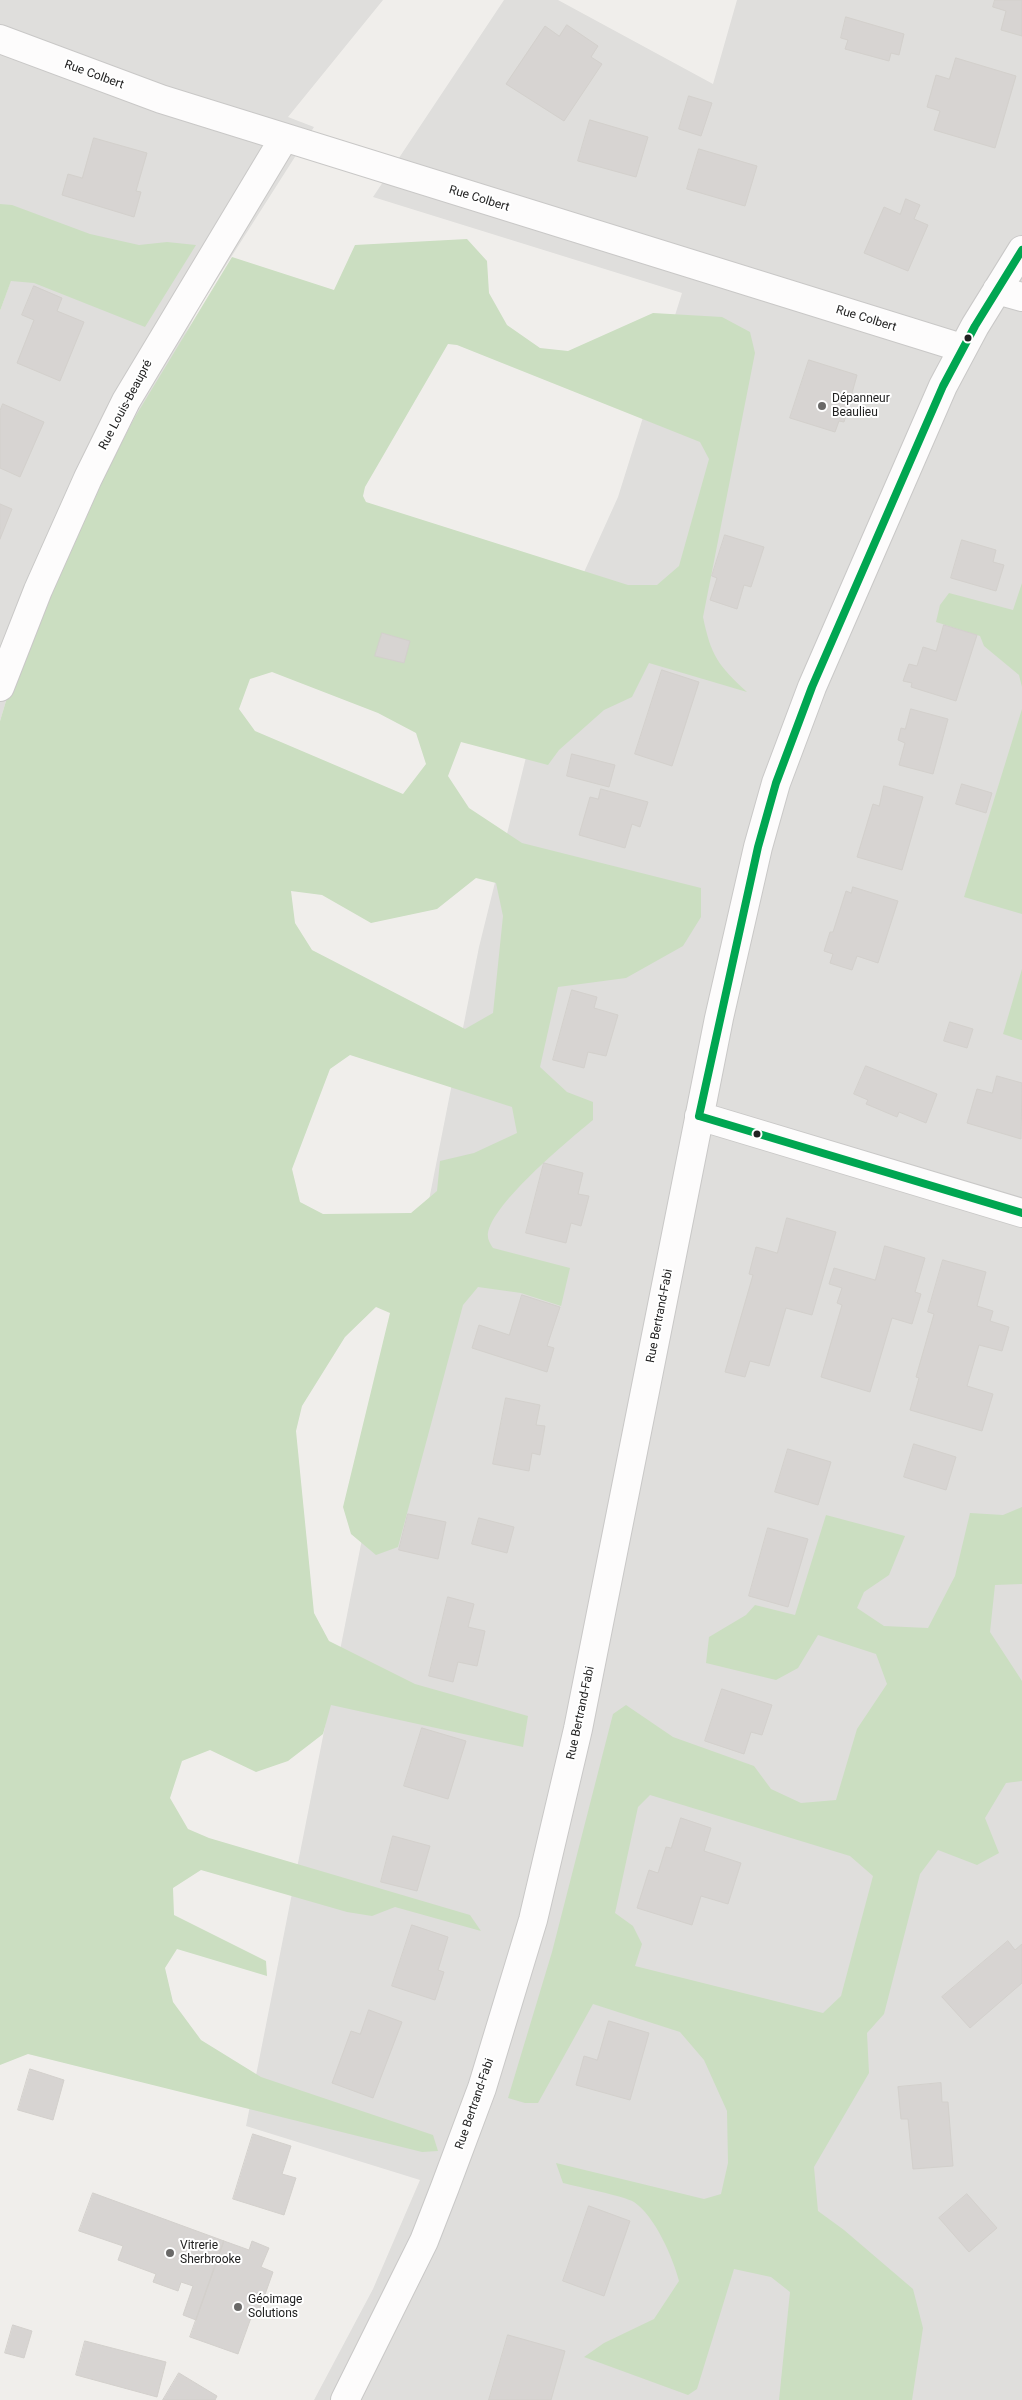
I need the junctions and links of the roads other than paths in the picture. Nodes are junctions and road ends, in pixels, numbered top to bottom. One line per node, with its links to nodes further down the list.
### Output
1 (0, 39): 2 (street, Rue Colbert)
2 (284, 138): 5 (street, Rue Colbert); 6 (street, Rue Louis-Beaupré)
3 (1022, 250): 4 (street, Rue Bertrand-Fabi)
4 (1010, 294): 5 (street, Rue Bertrand-Fabi)
5 (962, 348): 7 (street, Rue Bertrand-Fabi)
6 (0, 687)
7 (699, 1116): 8 (street); 9 (street, Rue Bertrand-Fabi)
8 (1022, 1213)
9 (345, 2400)

